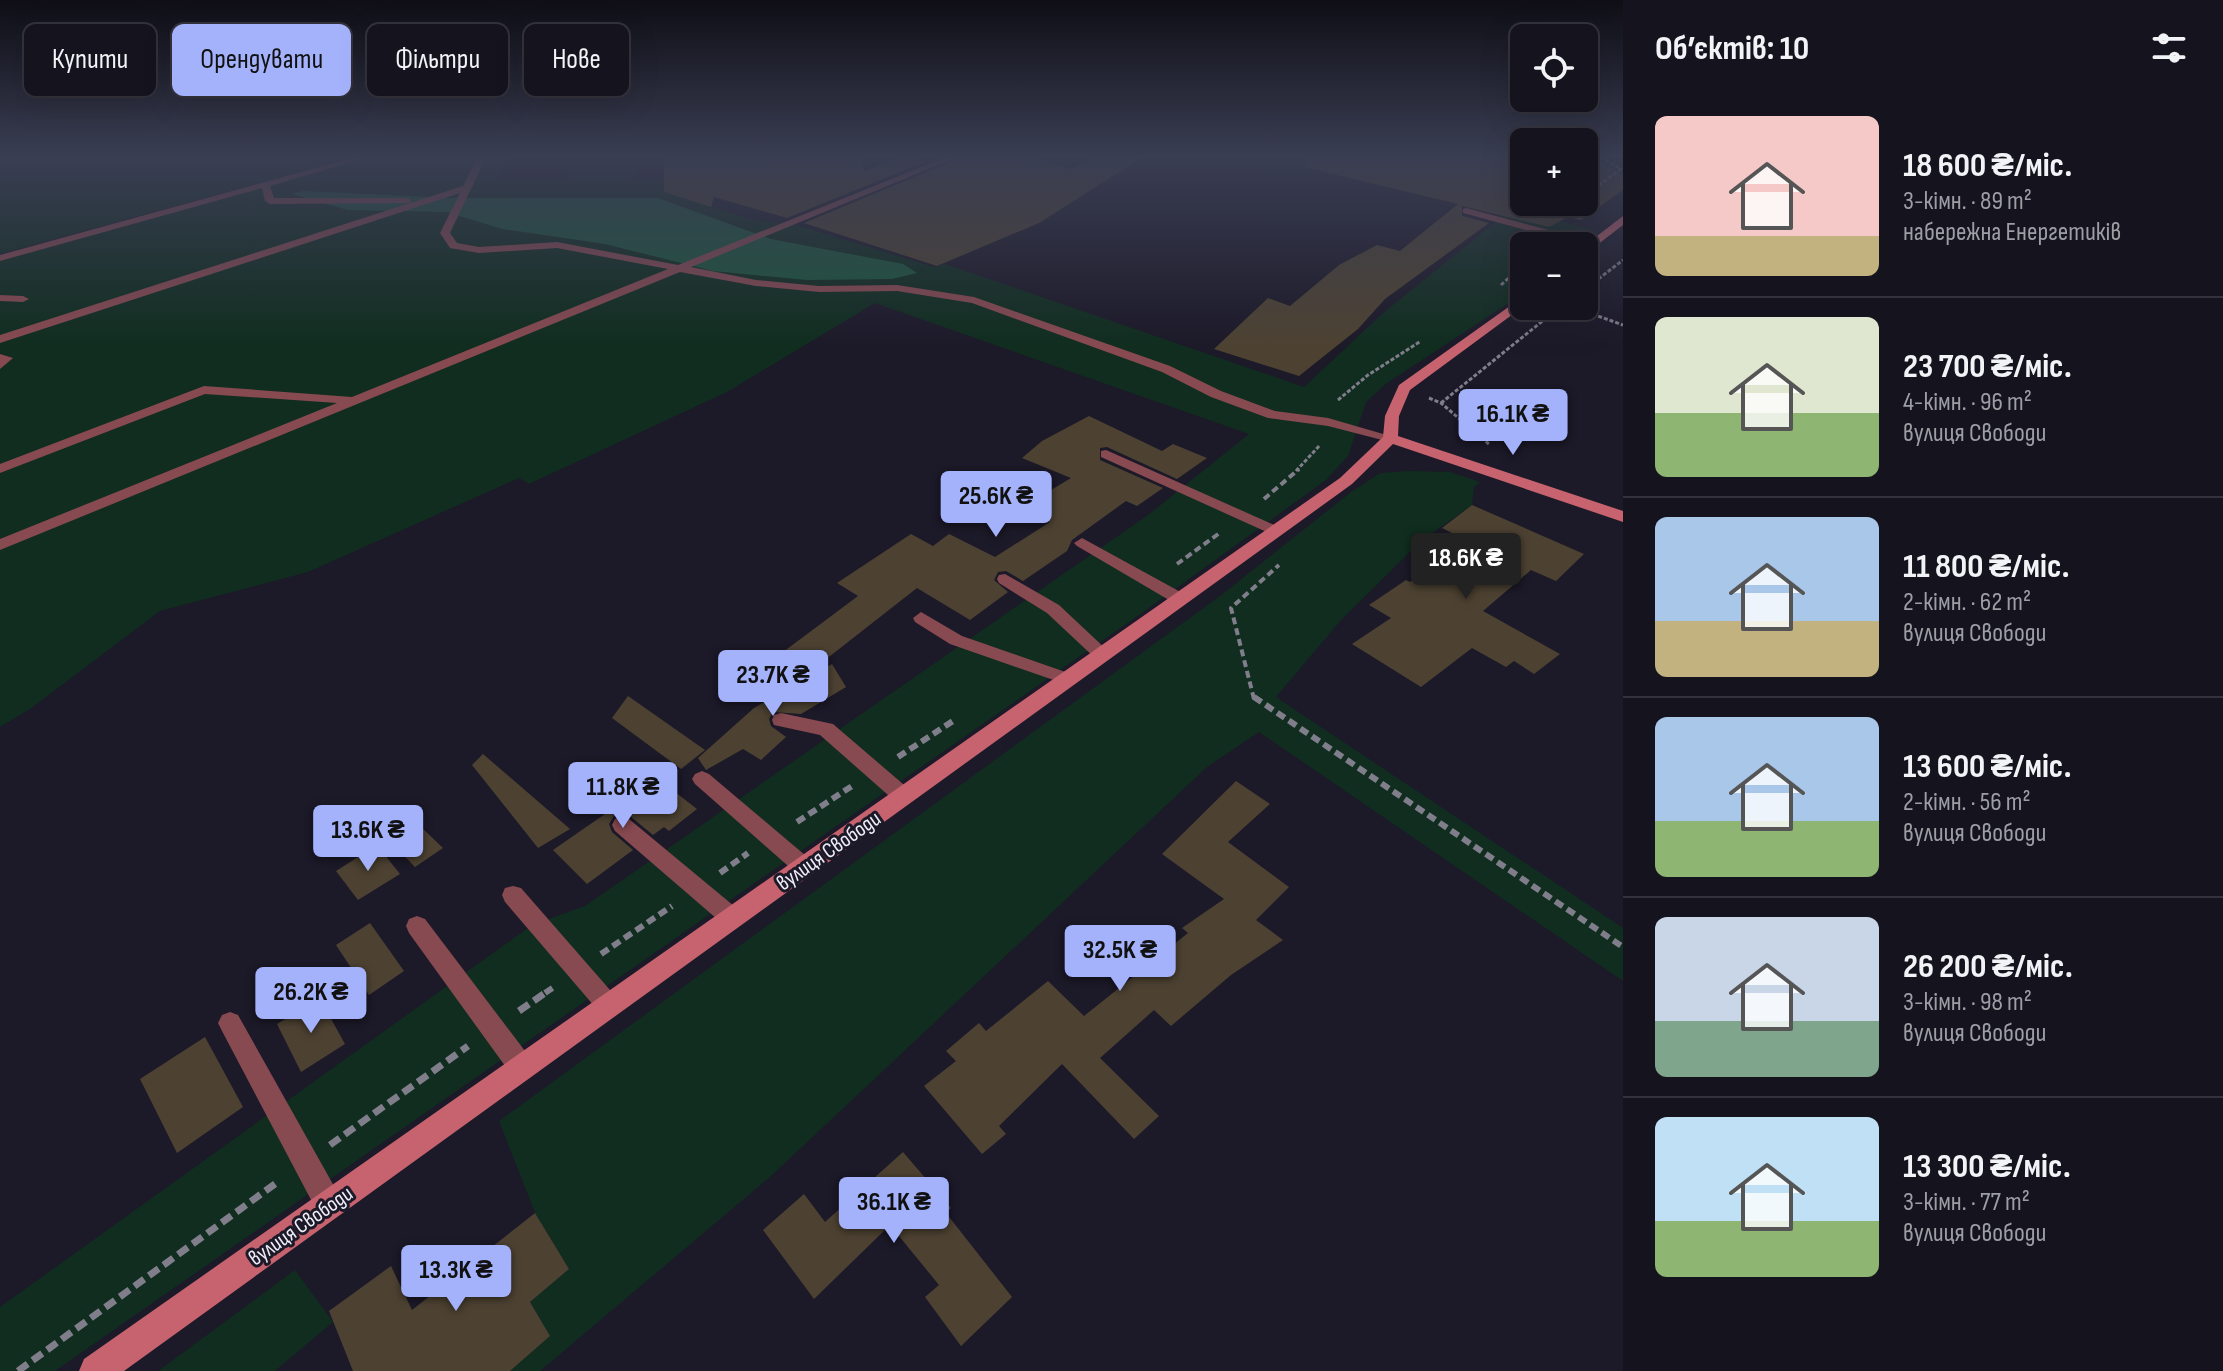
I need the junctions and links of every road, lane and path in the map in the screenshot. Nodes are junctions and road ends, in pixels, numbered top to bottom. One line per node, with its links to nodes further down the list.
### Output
1 (140, 219): 9 (lane)
2 (370, 219): 19 (lane)
3 (452, 219): 11 (lane)
4 (798, 219): 11 (lane)
5 (1492, 219): 7 (lane)
6 (1623, 219): 8 (street)
7 (1533, 232)
8 (1598, 240)
9 (0, 258)
10 (1623, 260): 12 (path)
11 (673, 269): 24 (lane); 26 (lane)
12 (1598, 279)
13 (0, 298): 14 (lane)
14 (23, 299)
15 (1510, 310): 23 (street)
16 (1598, 316): 18 (path)
17 (1544, 320): 25 (path)
18 (1623, 325)
19 (0, 339)
20 (0, 358): 21 (lane)
21 (0, 365)
22 (1368, 375): 23 (path)
23 (1404, 388): 25 (path); 26 (street)
24 (355, 400): 29 (lane); 33 (lane)
25 (1441, 403): 27 (path)
26 (1390, 438): 30 (street); 31 (street, вулиця Свободи)
27 (1492, 447)
28 (1106, 454): 31 (lane)
29 (0, 469)
30 (1623, 517)
31 (1276, 531): 35 (street, вулиця Свободи); 47 (path)
32 (1082, 543): 35 (lane)
33 (0, 545)
34 (1005, 579): 37 (lane)
35 (1180, 599): 37 (street, вулиця Свободи)
36 (921, 618): 38 (lane)
37 (1102, 655): 38 (street, вулиця Свободи)
38 (1068, 679): 41 (street, вулиця Свободи)
39 (781, 720): 41 (lane)
40 (702, 779): 43 (lane)
41 (903, 796): 43 (street, вулиця Свободи)
42 (622, 825): 45 (lane)
43 (804, 867): 45 (street, вулиця Свободи)
44 (513, 895): 48 (lane)
45 (732, 918): 48 (street, вулиця Свободи)
46 (417, 926): 50 (lane)
47 (1623, 947)
48 (609, 1006): 50 (street, вулиця Свободи)
49 (230, 1023): 51 (lane)
50 (522, 1068): 51 (street, вулиця Свободи)
51 (329, 1205): 52 (street, вулиця Свободи)
52 (96, 1371)

